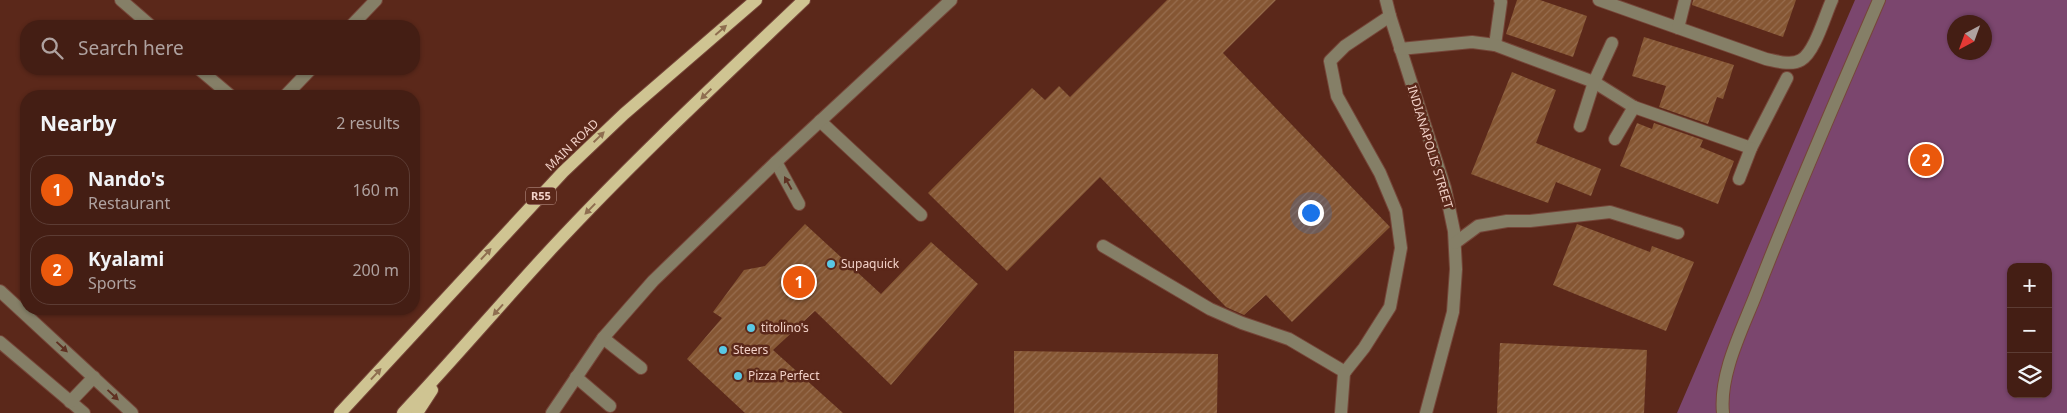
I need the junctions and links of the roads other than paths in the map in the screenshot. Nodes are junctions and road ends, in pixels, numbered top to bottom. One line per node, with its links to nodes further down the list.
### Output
1 (121, 0): 13 (street)
2 (376, 0): 14 (street)
3 (756, 0): 49 (main road, MAIN ROAD / R55, one-way to 3)
4 (804, 0): 42 (main road, one-way to 42)
5 (950, 0): 26 (street)
6 (1386, 0): 12 (street, INDIANAPOLIS STREET)
7 (1500, 0): 17 (street)
8 (1599, 0): 15 (street)
9 (1685, 0): 15 (street)
10 (1832, 0): 15 (street)
11 (1879, 0): 57 (street)
12 (1390, 16): 18 (street, INDIANAPOLIS STREET); 44 (street)
13 (144, 20)
14 (357, 20)
15 (1678, 28)
16 (1612, 42): 22 (street)
17 (1495, 45): 18 (street); 22 (street)
18 (1400, 48): 35 (street, INDIANAPOLIS STREET)
19 (206, 75): 23 (street)
20 (305, 75): 24 (street)
21 (1787, 78): 29 (street)
22 (1594, 82): 25 (street); 27 (street)
23 (224, 90)
24 (291, 90)
25 (1634, 107): 28 (street); 29 (street)
26 (820, 121): 30 (street); 33 (street)
27 (1580, 126)
28 (1615, 140)
29 (1751, 148): 31 (street)
30 (776, 162): 32 (street, one-way to 30); 40 (street)
31 (1739, 179)
32 (799, 204)
33 (921, 215)
34 (1678, 233): 35 (street)
35 (1455, 243): 56 (street, INDIANAPOLIS STREET)
36 (1103, 246): 44 (street)
37 (0, 291): 38 (street, one-way to 38)
38 (20, 309)
39 (26, 315): 45 (street, one-way to 45)
40 (602, 338): 43 (street); 46 (street)
41 (0, 342): 47 (street)
42 (447, 367): 52 (main road); 53 (main road)
43 (640, 368)
44 (1345, 372): 55 (street)
45 (94, 377): 47 (street); 51 (street, one-way to 51)
46 (576, 377): 48 (street); 54 (street)
47 (70, 402): 50 (street)
48 (610, 406)
49 (340, 412)
50 (84, 413)
51 (132, 413)
52 (403, 413)
53 (418, 413)
54 (552, 413)
55 (1341, 413)
56 (1426, 413)
57 (1723, 413)

